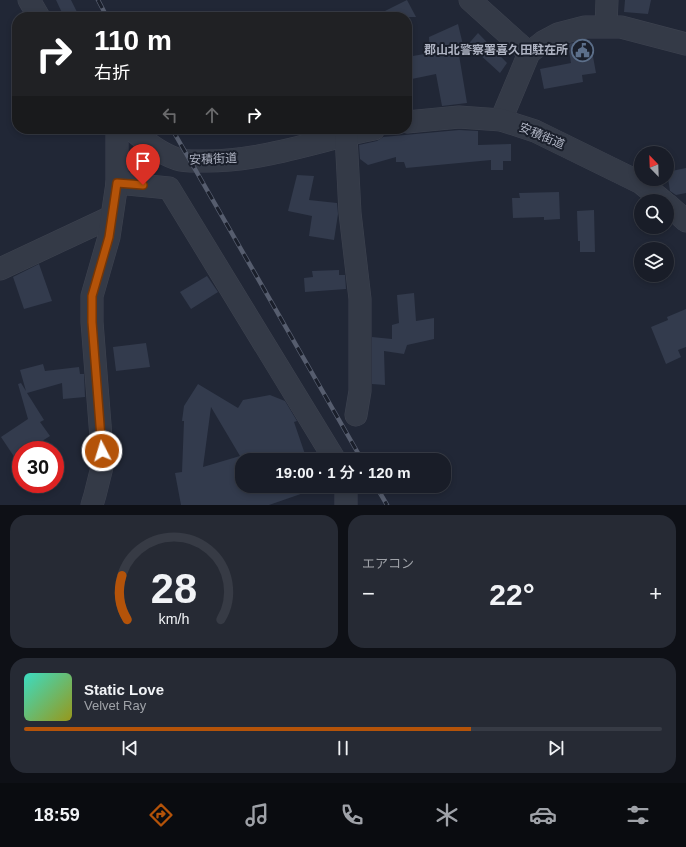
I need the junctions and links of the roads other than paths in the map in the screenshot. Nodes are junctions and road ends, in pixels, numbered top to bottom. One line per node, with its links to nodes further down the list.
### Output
1 (28, 0): 4 (street)
2 (470, 0): 7 (street)
3 (607, 0): 5 (street)
4 (36, 12)
5 (606, 26): 6 (street); 7 (street)
6 (686, 44)
7 (529, 53): 8 (street)
8 (501, 120): 9 (street, 安積街道); 15 (street, 安積街道)
9 (412, 122)
10 (117, 134): 14 (street)
11 (137, 134): 13 (street, 安積街道)
12 (351, 134): 13 (street, 安積街道)
13 (346, 135): 20 (street)
14 (117, 183): 17 (street); 21 (street)
15 (654, 194)
16 (674, 210): 18 (street)
17 (111, 217): 19 (street); 23 (street)
18 (686, 220)
19 (0, 269)
20 (356, 415)
21 (331, 453)
22 (346, 493): 24 (street)
23 (92, 505)
24 (346, 505)

